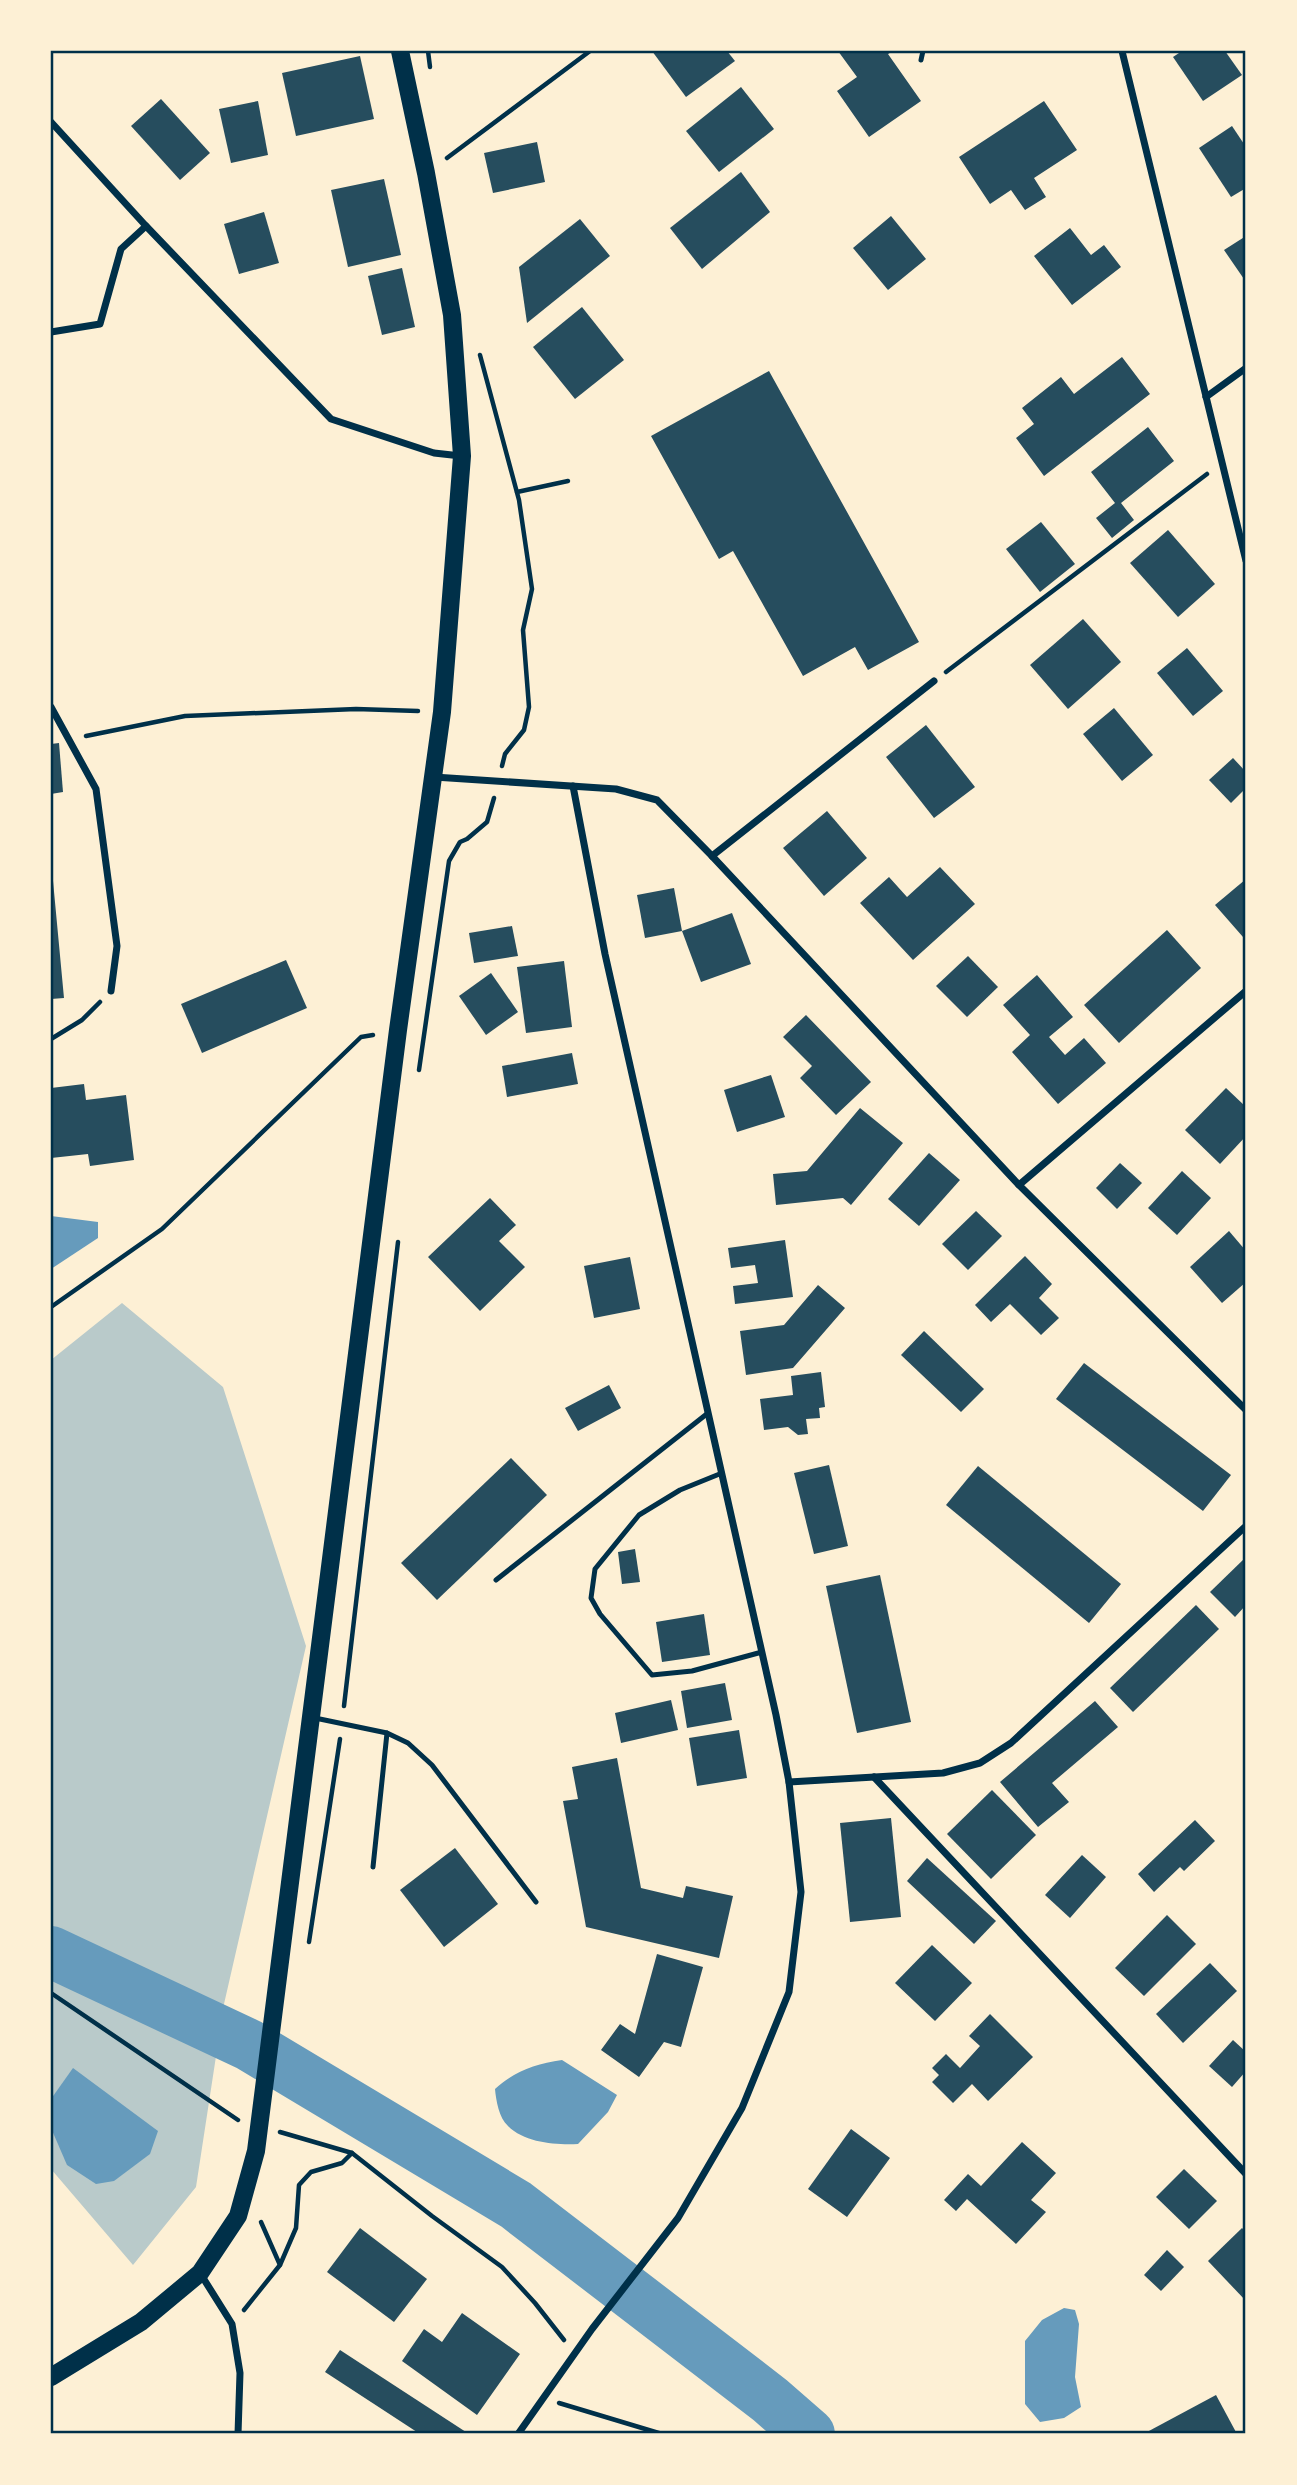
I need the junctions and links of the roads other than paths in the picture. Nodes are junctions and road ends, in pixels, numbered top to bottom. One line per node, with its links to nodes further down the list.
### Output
1 (400, 51): 10 (main road)
2 (923, 51): 4 (lane)
3 (1122, 51): 9 (street)
4 (921, 60)
5 (51, 122): 6 (street)
6 (146, 226): 7 (street); 10 (street)
7 (51, 332)
8 (1246, 368): 9 (street)
9 (1206, 397): 11 (street)
10 (462, 456): 14 (main road)
11 (1246, 561)
12 (934, 681): 16 (street)
13 (51, 707): 17 (street)
14 (434, 777): 15 (street); 26 (main road)
15 (573, 786): 16 (street); 21 (street)
16 (712, 856): 19 (street)
17 (111, 991)
18 (1246, 991): 19 (street)
19 (1019, 1185): 20 (street)
20 (1246, 1410)
21 (708, 1413): 22 (street); 24 (lane)
22 (722, 1474): 25 (street); 25 (lane)
23 (1246, 1526): 28 (street)
24 (496, 1580)
25 (762, 1653): 29 (street)
26 (311, 1718): 27 (lane); 33 (main road)
27 (387, 1733): 30 (lane); 31 (lane)
28 (874, 1777): 29 (street); 32 (street)
29 (789, 1782): 36 (street)
30 (373, 1867)
31 (536, 1902)
32 (1246, 2174)
33 (200, 2273): 34 (main road); 35 (street)
34 (51, 2377)
35 (237, 2434)
36 (518, 2434)

